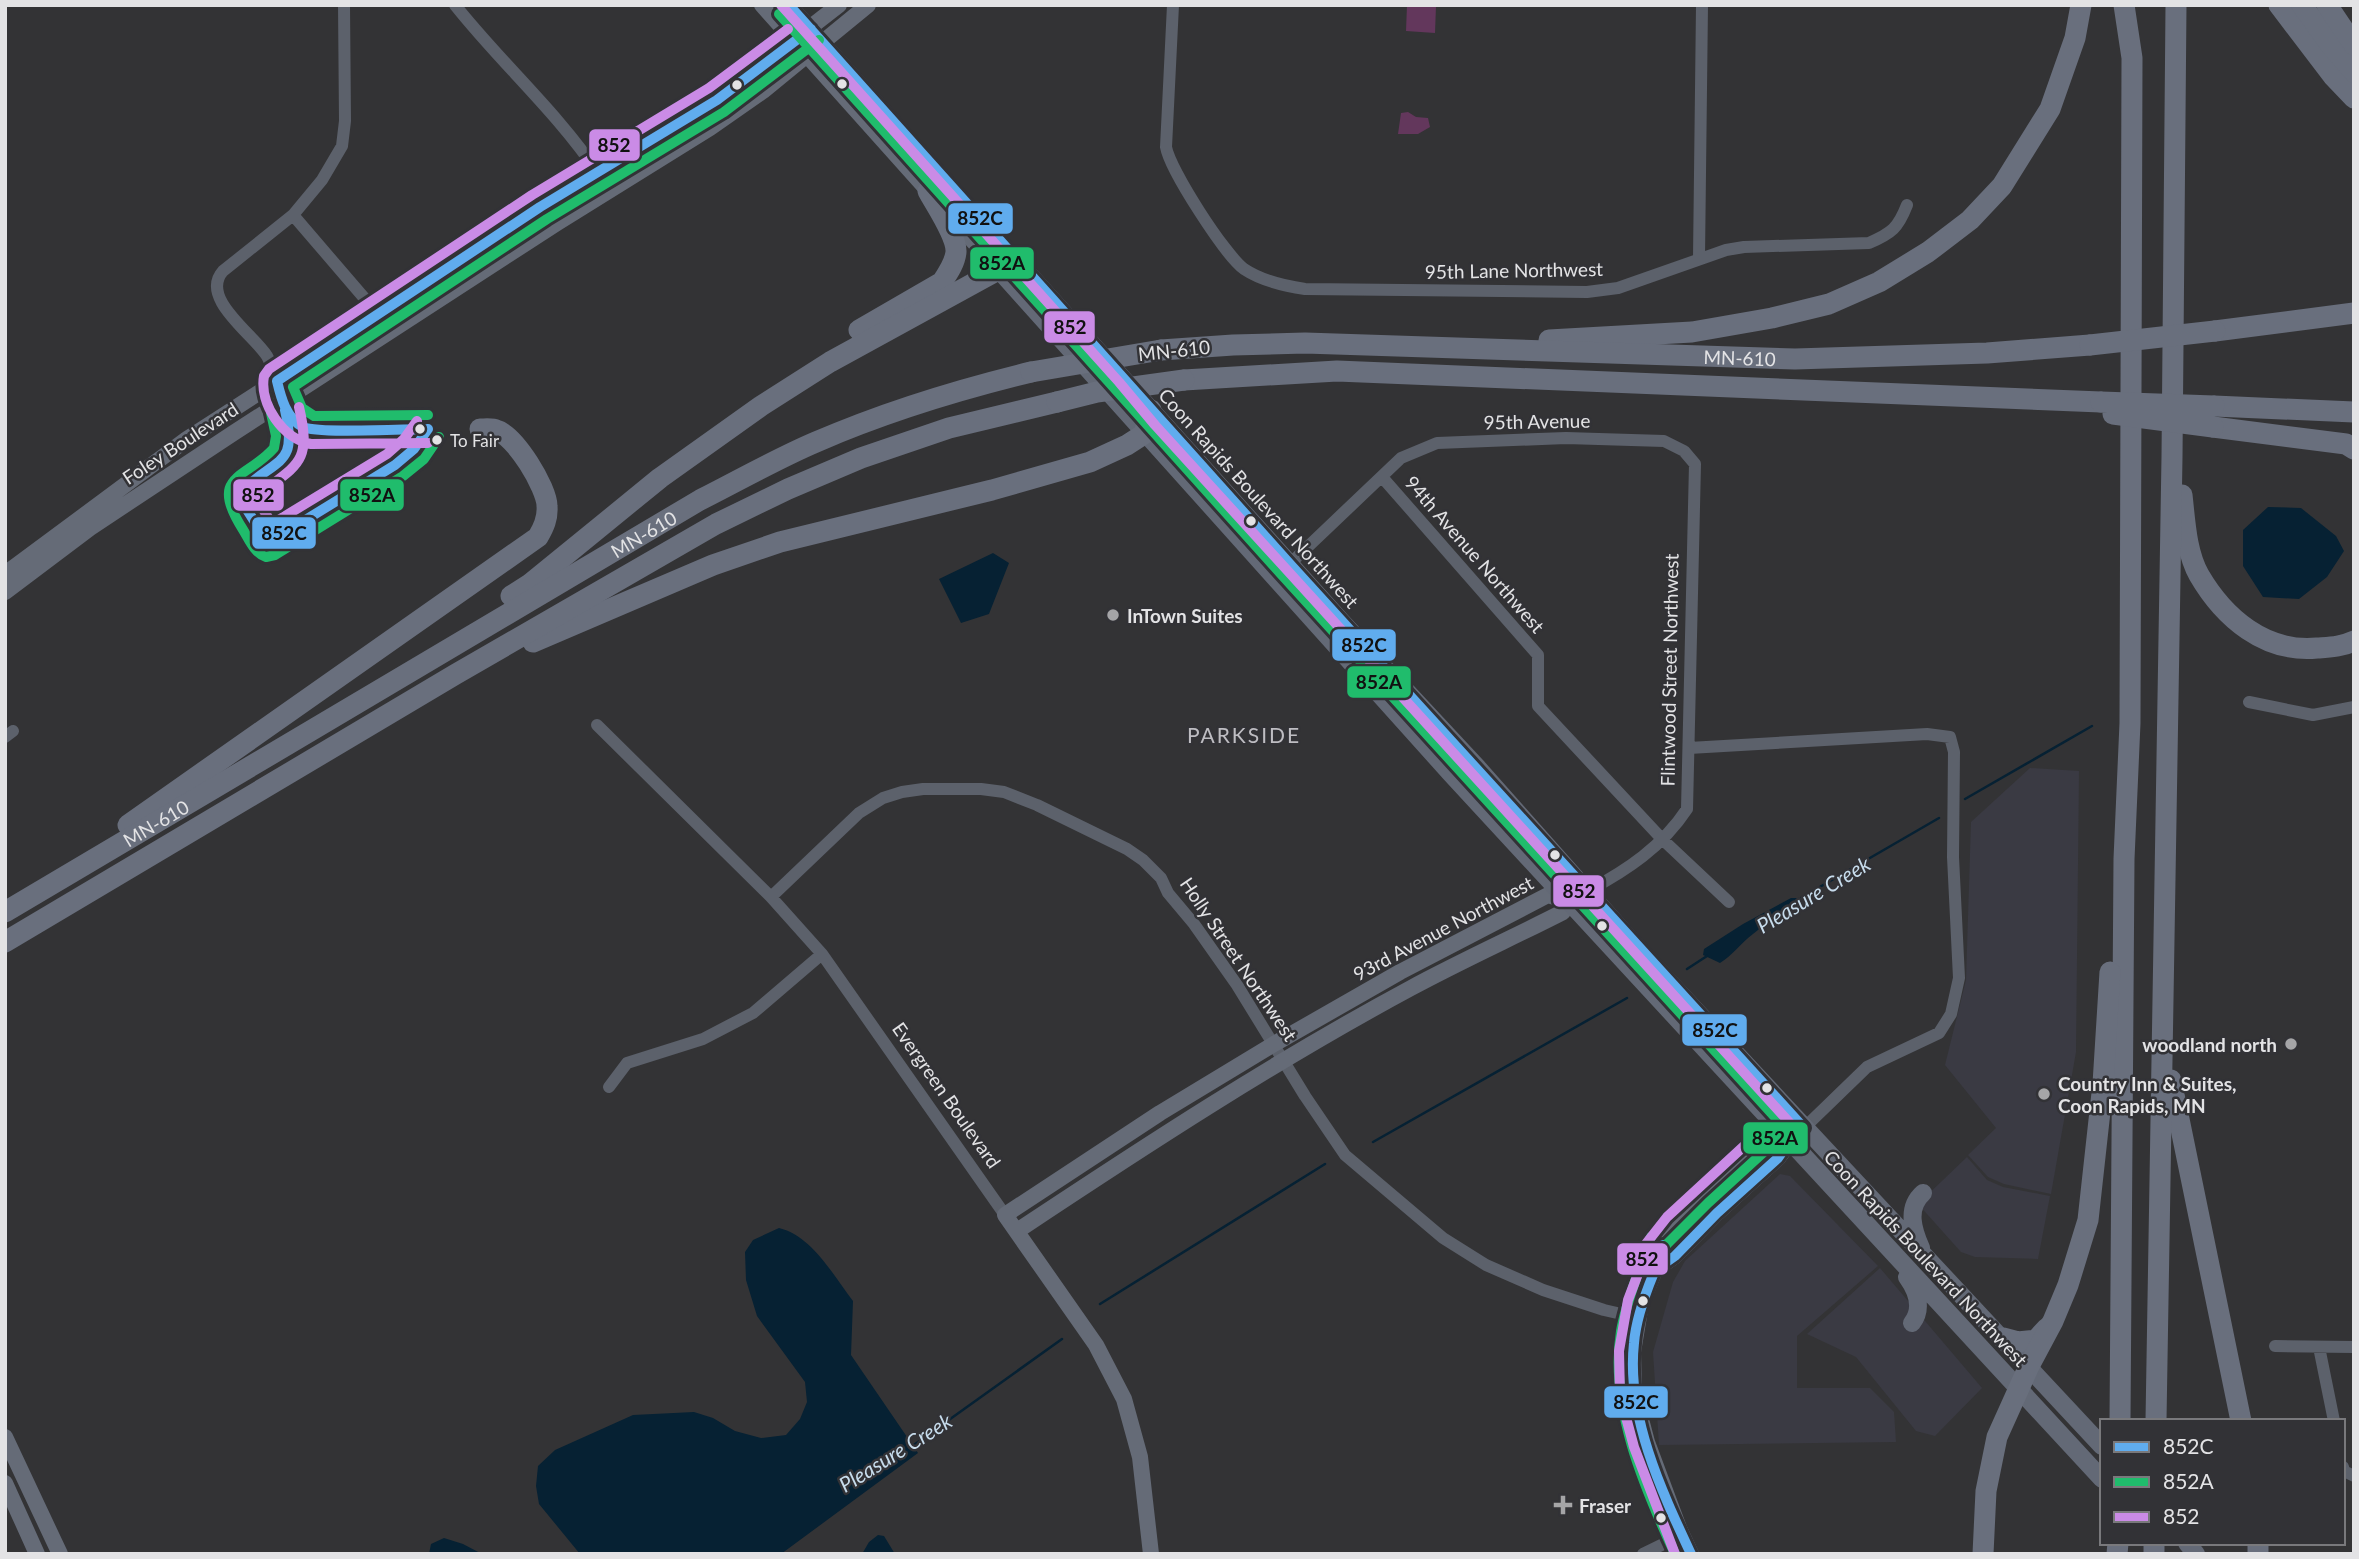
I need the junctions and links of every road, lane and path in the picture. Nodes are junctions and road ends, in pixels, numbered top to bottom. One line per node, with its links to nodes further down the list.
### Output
1 (344, 5): 25 (street)
2 (455, 5): 22 (street)
3 (762, 5): 16 (main road, Coon Rapids Boulevard Northwest)
4 (789, 5): 15 (main road, Coon Rapids Boulevard Northwest)
5 (839, 5): 15 (main road, Foley Boulevard)
6 (868, 5): 17 (main road, Foley Boulevard)
7 (1173, 5): 26 (street, 95th Lane Northwest)
8 (1702, 5): 26 (street)
9 (2081, 5): 31 (highway)
10 (2124, 5): 56 (highway)
11 (2176, 5): 30 (highway)
12 (2280, 5): 21 (highway)
13 (2302, 5): 20 (highway)
14 (2327, 5): 18 (highway)
15 (811, 29): 16 (main road, Foley Boulevard); 17 (main road, Coon Rapids Boulevard Northwest)
16 (796, 40): 19 (main road, Coon Rapids Boulevard Northwest); 22 (main road, Foley Boulevard)
17 (823, 43): 19 (main road, Foley Boulevard); 27 (main road, Coon Rapids Boulevard Northwest)
18 (2354, 45)
19 (808, 54): 23 (main road, Coon Rapids Boulevard Northwest); 33 (main road, Foley Boulevard)
20 (2354, 72)
21 (2354, 98)
22 (598, 173): 29 (main road, Foley Boulevard)
23 (928, 191): 27 (main road, Coon Rapids Boulevard Northwest); 42 (highway)
24 (1907, 205): 26 (street, 95th Lane Northwest)
25 (293, 215): 29 (street); 32 (street)
26 (1699, 258)
27 (1007, 265): 34 (main road, Coon Rapids Boulevard Northwest); 38 (main road, Coon Rapids Boulevard Northwest); 42 (highway)
28 (2354, 313): 31 (highway, MN-610, bridge)
29 (378, 314): 32 (main road, Foley Boulevard)
30 (2173, 348): 47 (highway); 64 (highway)
31 (1484, 349): 48 (highway, MN-610, bridge)
32 (277, 381): 33 (street); 43 (main road, Foley Boulevard)
33 (282, 402): 43 (main road, Foley Boulevard)
34 (1151, 410): 38 (highway); 44 (main road, Coon Rapids Boulevard Northwest)
35 (2354, 412): 36 (highway)
36 (2213, 416): 39 (highway); 49 (highway, MN-610, bridge)
37 (480, 429): 54 (highway)
38 (1144, 434): 45 (main road, Coon Rapids Boulevard Northwest); 49 (highway)
39 (2354, 449)
40 (1695, 464): 41 (street, 95th Avenue); 53 (street, Flintwood Street Northwest)
41 (1382, 477): 44 (street, 94th Avenue Northwest); 55 (street, 94th Avenue Northwest)
42 (660, 478): 48 (highway)
43 (86, 522): 46 (main road, Foley Boulevard)
44 (1290, 564): 45 (street, 94th Avenue Northwest); 57 (main road, Coon Rapids Boulevard Northwest)
45 (1275, 578): 59 (main road, Coon Rapids Boulevard Northwest)
46 (6, 585)
47 (2354, 641)
48 (442, 653): 54 (highway, MN-610)
49 (456, 674): 62 (highway, MN-610)
50 (2249, 702): 51 (street)
51 (2354, 708)
52 (597, 725): 58 (street, Evergreen Boulevard)
53 (1689, 748): 55 (street, Flintwood Street Northwest); 68 (street)
54 (124, 835): 61 (highway, MN-610)
55 (1662, 839): 57 (street, Flintwood Street Northwest); 60 (street, 94th Avenue Northwest)
56 (2124, 859): 76 (highway); 84 (highway)
57 (1588, 891): 59 (main road, Flintwood Street Northwest); 68 (main road, Coon Rapids Boulevard Northwest)
58 (771, 897): 63 (street, Evergreen Boulevard); 65 (street, Holly Street Northwest)
59 (1568, 901): 65 (main road, 93rd Avenue Northwest); 66 (main road, 93rd Avenue Northwest); 69 (main road, Coon Rapids Boulevard Northwest)
60 (1729, 902)
61 (5, 911)
62 (5, 943)
63 (822, 954): 67 (street); 71 (street, Evergreen Boulevard)
64 (2163, 1041): 85 (highway); 86 (highway)
65 (1274, 1044): 66 (street, Holly Street Northwest); 71 (main road, 93rd Avenue Northwest)
66 (1284, 1061): 72 (main road, 93rd Avenue Northwest); 75 (street, Holly Street Northwest)
67 (609, 1087)
68 (1804, 1128): 69 (main road); 74 (main road, Coon Rapids Boulevard Northwest)
69 (1789, 1142): 73 (main road, Coon Rapids Boulevard Northwest); 75 (main road)
70 (1923, 1193): 74 (main road)
71 (1005, 1215): 72 (main road, Evergreen Boulevard)
72 (1017, 1231): 95 (main road, Evergreen Boulevard)
73 (1876, 1235): 77 (main road); 83 (main road, Coon Rapids Boulevard Northwest)
74 (1931, 1263): 78 (main road, Coon Rapids Boulevard Northwest)
75 (1639, 1318): 92 (main road)
76 (2053, 1321): 78 (highway); 82 (highway)
77 (1912, 1324)
78 (2003, 1338): 82 (main road, Coon Rapids Boulevard Northwest)
79 (2275, 1346): 81 (street)
80 (2354, 1346): 81 (street)
81 (2319, 1347): 87 (street)
82 (2029, 1366): 83 (highway); 89 (main road, Coon Rapids Boulevard Northwest)
83 (2019, 1388): 90 (main road, Coon Rapids Boulevard Northwest); 98 (highway)
84 (2120, 1419)
85 (2157, 1419)
86 (2241, 1419)
87 (2334, 1419)
88 (5, 1437): 94 (main road)
89 (2100, 1444)
90 (2100, 1477)
91 (5, 1483): 93 (main road)
92 (1682, 1535): 96 (street); 97 (main road)
93 (37, 1554)
94 (60, 1554)
95 (1151, 1554)
96 (1643, 1554)
97 (1691, 1554)
98 (1983, 1554)

